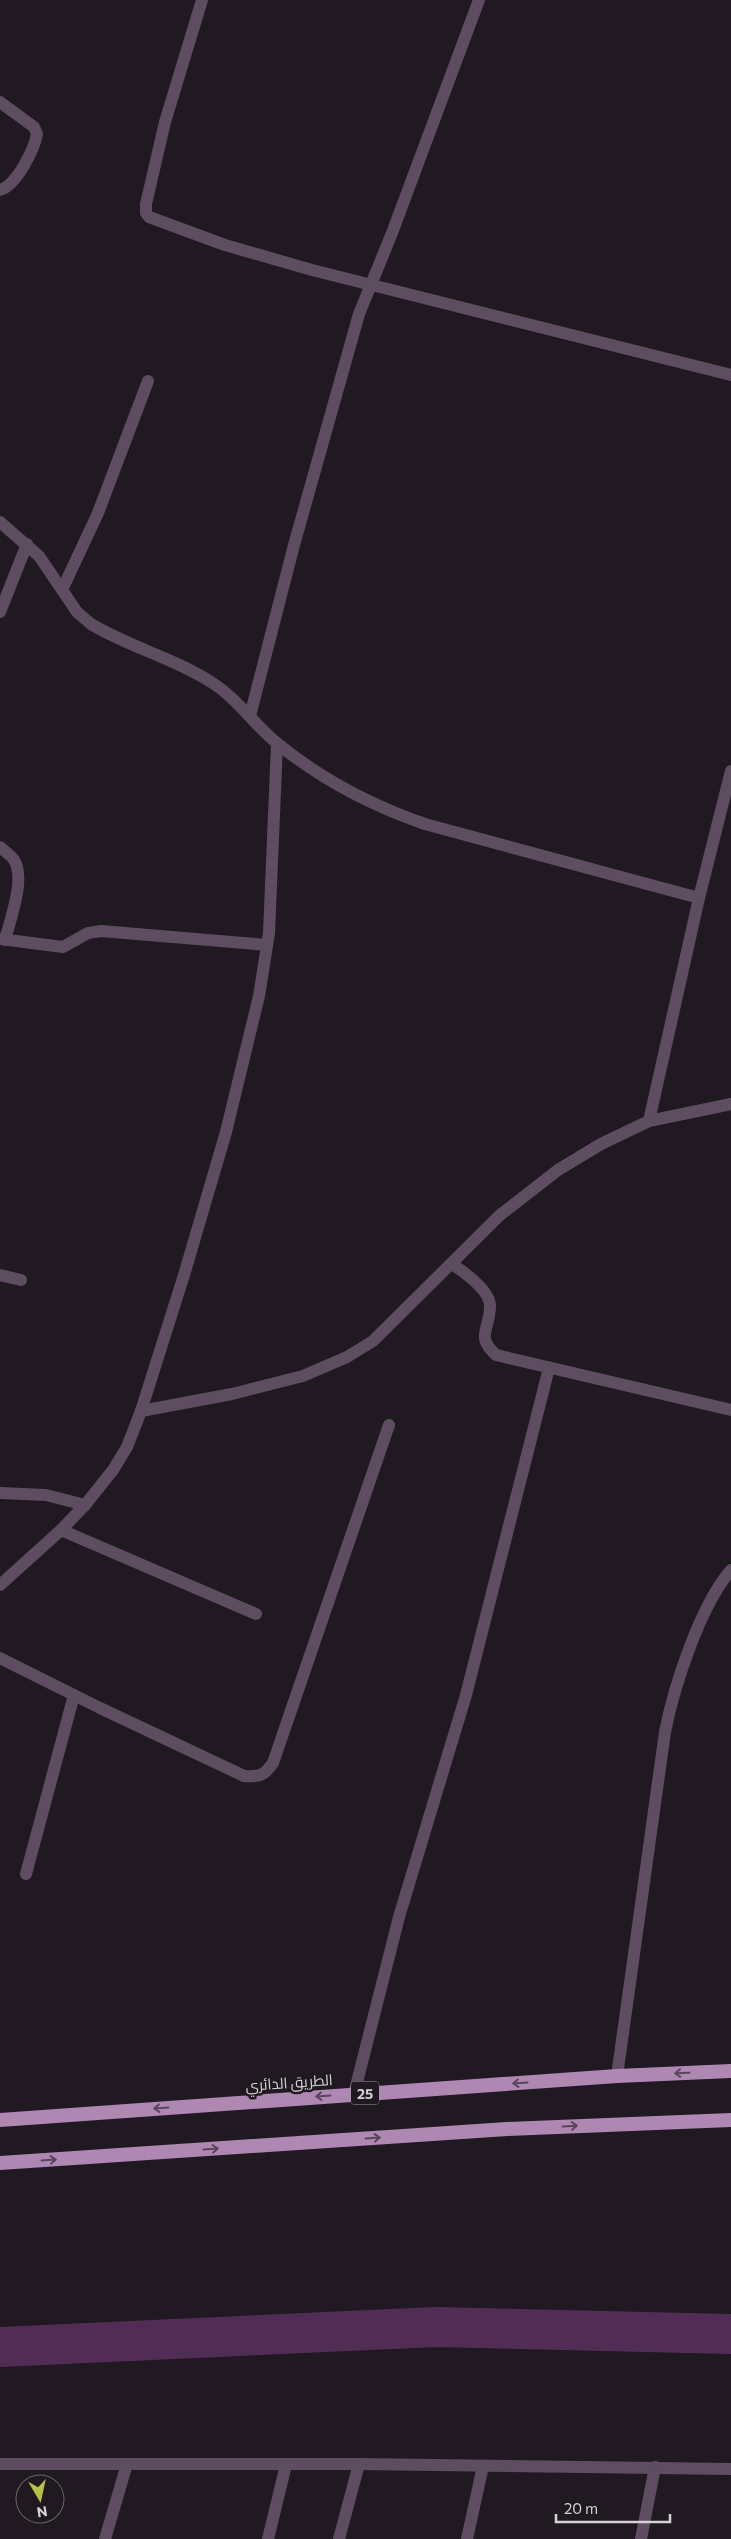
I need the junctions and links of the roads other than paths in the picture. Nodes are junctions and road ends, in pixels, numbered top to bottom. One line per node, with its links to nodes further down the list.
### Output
1 (202, 0): 5 (street)
2 (479, 0): 5 (street)
3 (0, 102): 4 (street)
4 (0, 190)
5 (370, 283): 6 (street); 12 (street)
6 (731, 375)
7 (148, 381): 10 (street)
8 (0, 522): 9 (street)
9 (27, 544): 10 (street); 11 (street)
10 (62, 590): 12 (street)
11 (0, 612)
12 (250, 716): 13 (street)
13 (277, 744): 16 (street); 18 (street)
14 (731, 771): 16 (street)
15 (0, 847): 17 (street)
16 (699, 898): 20 (street)
17 (3, 940): 18 (street)
18 (267, 945): 25 (street)
19 (731, 1104): 20 (street)
20 (649, 1121): 21 (street)
21 (452, 1264): 24 (street); 25 (street)
22 (0, 1275): 23 (street)
23 (21, 1280)
24 (550, 1368): 26 (street); 39 (street)
25 (141, 1410): 29 (street)
26 (731, 1410)
27 (389, 1425): 35 (street)
28 (0, 1493): 29 (street)
29 (85, 1505): 30 (street)
30 (62, 1530): 32 (street); 33 (street)
31 (731, 1570): 38 (street)
32 (0, 1585)
33 (256, 1614)
34 (0, 1658): 35 (street)
35 (74, 1695): 36 (street)
36 (26, 1874)
37 (731, 2071): 38 (highway, الطريق الدائري / 25, one-way to 38)
38 (617, 2076): 39 (highway, الطريق الدائري / 25, one-way to 39)
39 (354, 2094): 40 (highway, الطريق الدائري / 25, one-way to 40)
40 (0, 2120)
41 (731, 2120): 42 (highway, one-way to 41)
42 (0, 2163)
43 (0, 2464): 44 (street)
44 (126, 2464): 45 (street); 50 (street)
45 (286, 2464): 46 (street); 51 (street)
46 (359, 2464): 47 (street); 52 (street)
47 (483, 2466): 48 (street); 53 (street)
48 (655, 2467): 49 (street); 54 (street)
49 (731, 2469)
50 (105, 2539)
51 (268, 2539)
52 (340, 2539)
53 (467, 2539)
54 (641, 2539)

